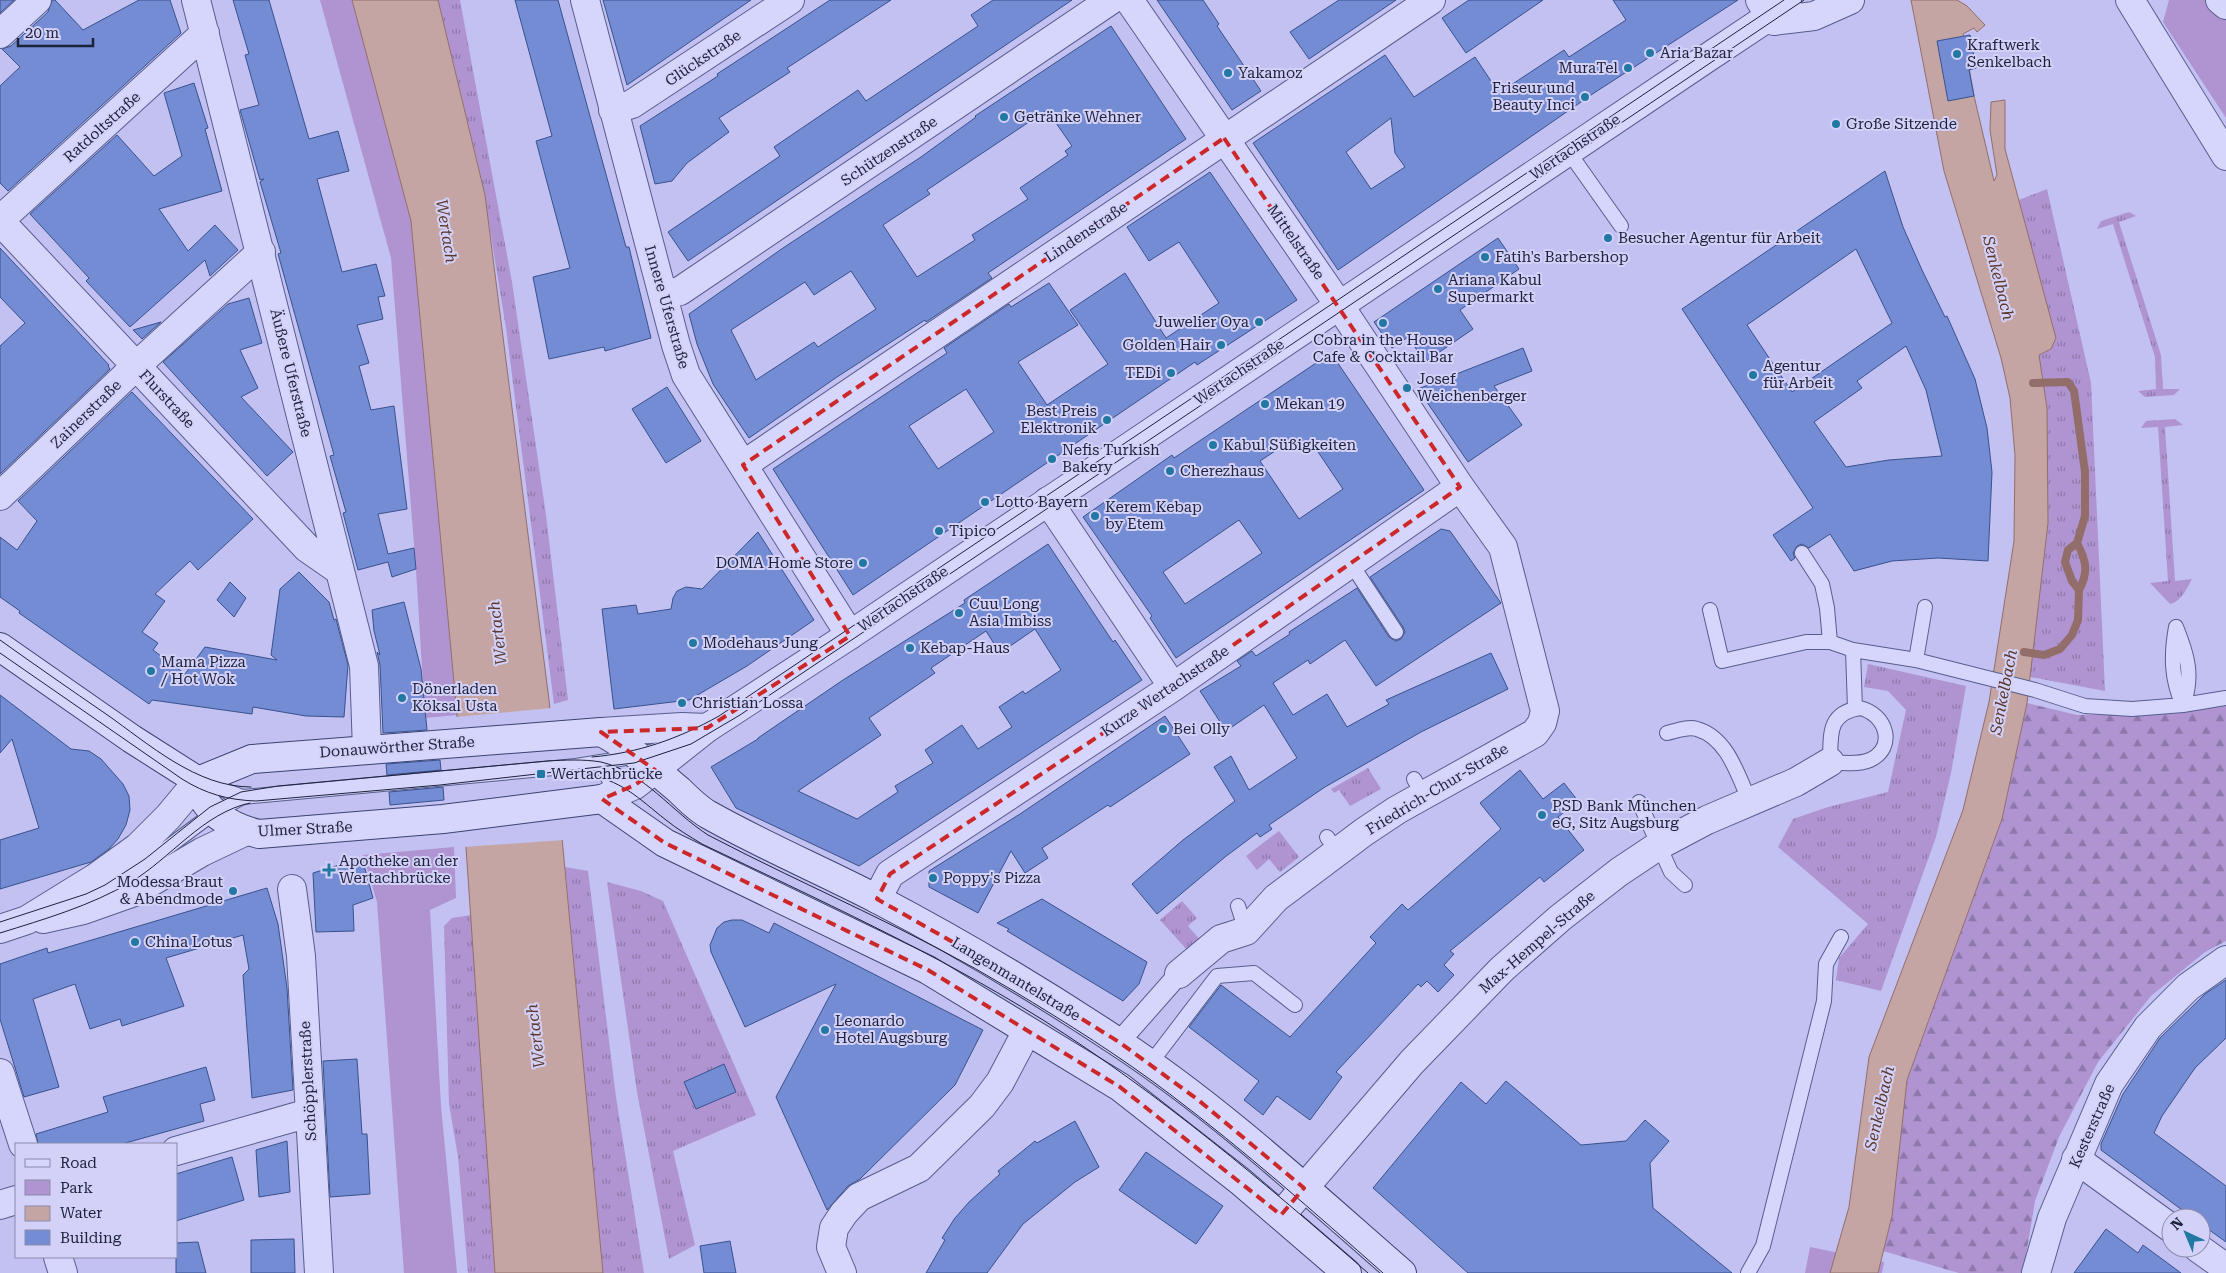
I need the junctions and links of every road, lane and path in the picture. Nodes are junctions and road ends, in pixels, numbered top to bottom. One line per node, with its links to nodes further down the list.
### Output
1 (37, 0): 15 (street)
2 (196, 0): 14 (street, Äußere Uferstraße)
3 (585, 0): 16 (street, Innere Uferstraße)
4 (790, 0): 16 (street, Glückstraße)
5 (1111, 0): 23 (street, Schützenstraße)
6 (1129, 0): 17 (street, Mittelstraße)
7 (1431, 0): 17 (street, Lindenstraße)
8 (1793, 0): 12 (lane)
9 (1850, 0): 12 (street)
10 (2130, 0): 19 (street)
11 (2220, 0): 13 (street)
12 (1772, 5): 18 (street, Wertachstraße)
13 (2226, 5)
14 (205, 33): 20 (street, Ratdoltstraße); 22 (street, Äußere Uferstraße)
15 (0, 34)
16 (614, 110): 23 (street, Innere Uferstraße)
17 (1224, 138): 24 (street, Mittelstraße); 26 (street, Lindenstraße)
18 (1568, 151): 21 (lane); 24 (street, Wertachstraße)
19 (2226, 156)
20 (0, 220): 25 (street, Flurstraße)
21 (1621, 226)
22 (261, 252): 25 (street, Zainerstraße); 32 (street, Äußere Uferstraße)
23 (663, 295): 26 (street, Innere Uferstraße)
24 (1339, 305): 27 (street, Mittelstraße); 29 (street, Wertachstraße)
25 (136, 366): 28 (street, Zainerstraße); 32 (street, Flurstraße)
26 (743, 465): 36 (street, Innere Uferstraße)
27 (1460, 487): 31 (street, Kurze Wertachstraße); 66 (street, Friedrich-Chur-Straße)
28 (0, 496)
29 (1048, 501): 36 (street, Wertachstraße); 41 (street)
30 (1802, 553): 37 (lane)
31 (1350, 562): 35 (lane); 41 (street, Kurze Wertachstraße)
32 (340, 571): 47 (street, Äußere Uferstraße)
33 (1925, 607): 40 (lane)
34 (1710, 610): 37 (lane)
35 (1396, 632)
36 (850, 635): 44 (street, Wertachstraße)
37 (1830, 642): 39 (lane)
38 (0, 647): 51 (street)
39 (1853, 650): 40 (lane); 43 (lane)
40 (1916, 660): 42 (lane)
41 (1172, 687): 61 (street, Kurze Wertachstraße)
42 (2226, 698)
43 (1855, 709): 49 (lane); 49 (lane)
44 (706, 728): 45 (street); 50 (street, Wertachstraße)
45 (601, 732): 47 (street, Donauwörther Straße); 50 (street, Langenmantelstraße)
46 (1667, 733): 54 (lane)
47 (368, 750): 51 (street, Donauwörther Straße)
48 (601, 762): 50 (lane); 52 (lane); 55 (lane)
49 (1830, 762): 54 (street, Max-Hempel-Straße)
50 (646, 763): 55 (street, Wertachstraße); 61 (street, Langenmantelstraße)
51 (198, 781): 52 (lane); 56 (street); 62 (street, Ulmer Straße)
52 (242, 796): 56 (lane)
53 (1639, 802): 58 (lane)
54 (1750, 802): 58 (street, Max-Hempel-Straße)
55 (614, 803): 57 (street, Ulmer Straße); 68 (street)
56 (215, 812): 57 (street); 62 (lane)
57 (246, 831): 62 (street, Ulmer Straße)
58 (1658, 846): 59 (lane); 76 (street, Max-Hempel-Straße)
59 (1686, 885)
60 (292, 889): 72 (street, Schöpplerstraße)
61 (877, 899): 69 (street, Langenmantelstraße)
62 (26, 920): 63 (street, Ulmer Straße)
63 (0, 929)
64 (1841, 937): 89 (lane)
65 (2226, 960): 75 (street, Kesterstraße)
66 (1179, 974): 69 (street, Friedrich-Chur-Straße)
67 (1295, 1005): 70 (lane)
68 (1027, 1031): 79 (street); 86 (street)
69 (1119, 1042): 70 (street, Langenmantelstraße)
70 (1150, 1064): 76 (street, Langenmantelstraße)
71 (0, 1073): 73 (street)
72 (309, 1113): 74 (street); 85 (street, Schöpplerstraße)
73 (23, 1143)
74 (178, 1150)
75 (2076, 1159): 80 (street); 90 (street, Kesterstraße)
76 (1304, 1188): 79 (street, Max-Hempel-Straße); 88 (street, Langenmantelstraße)
77 (15, 1200): 78 (street)
78 (0, 1205)
79 (1281, 1215): 87 (street)
80 (2161, 1221)
81 (2211, 1257): 83 (street)
82 (58, 1258): 84 (street)
83 (2226, 1268)
84 (63, 1273)
85 (319, 1273)
86 (842, 1273)
87 (1347, 1273)
88 (1402, 1273)
89 (1748, 1273)
90 (2036, 1273)

